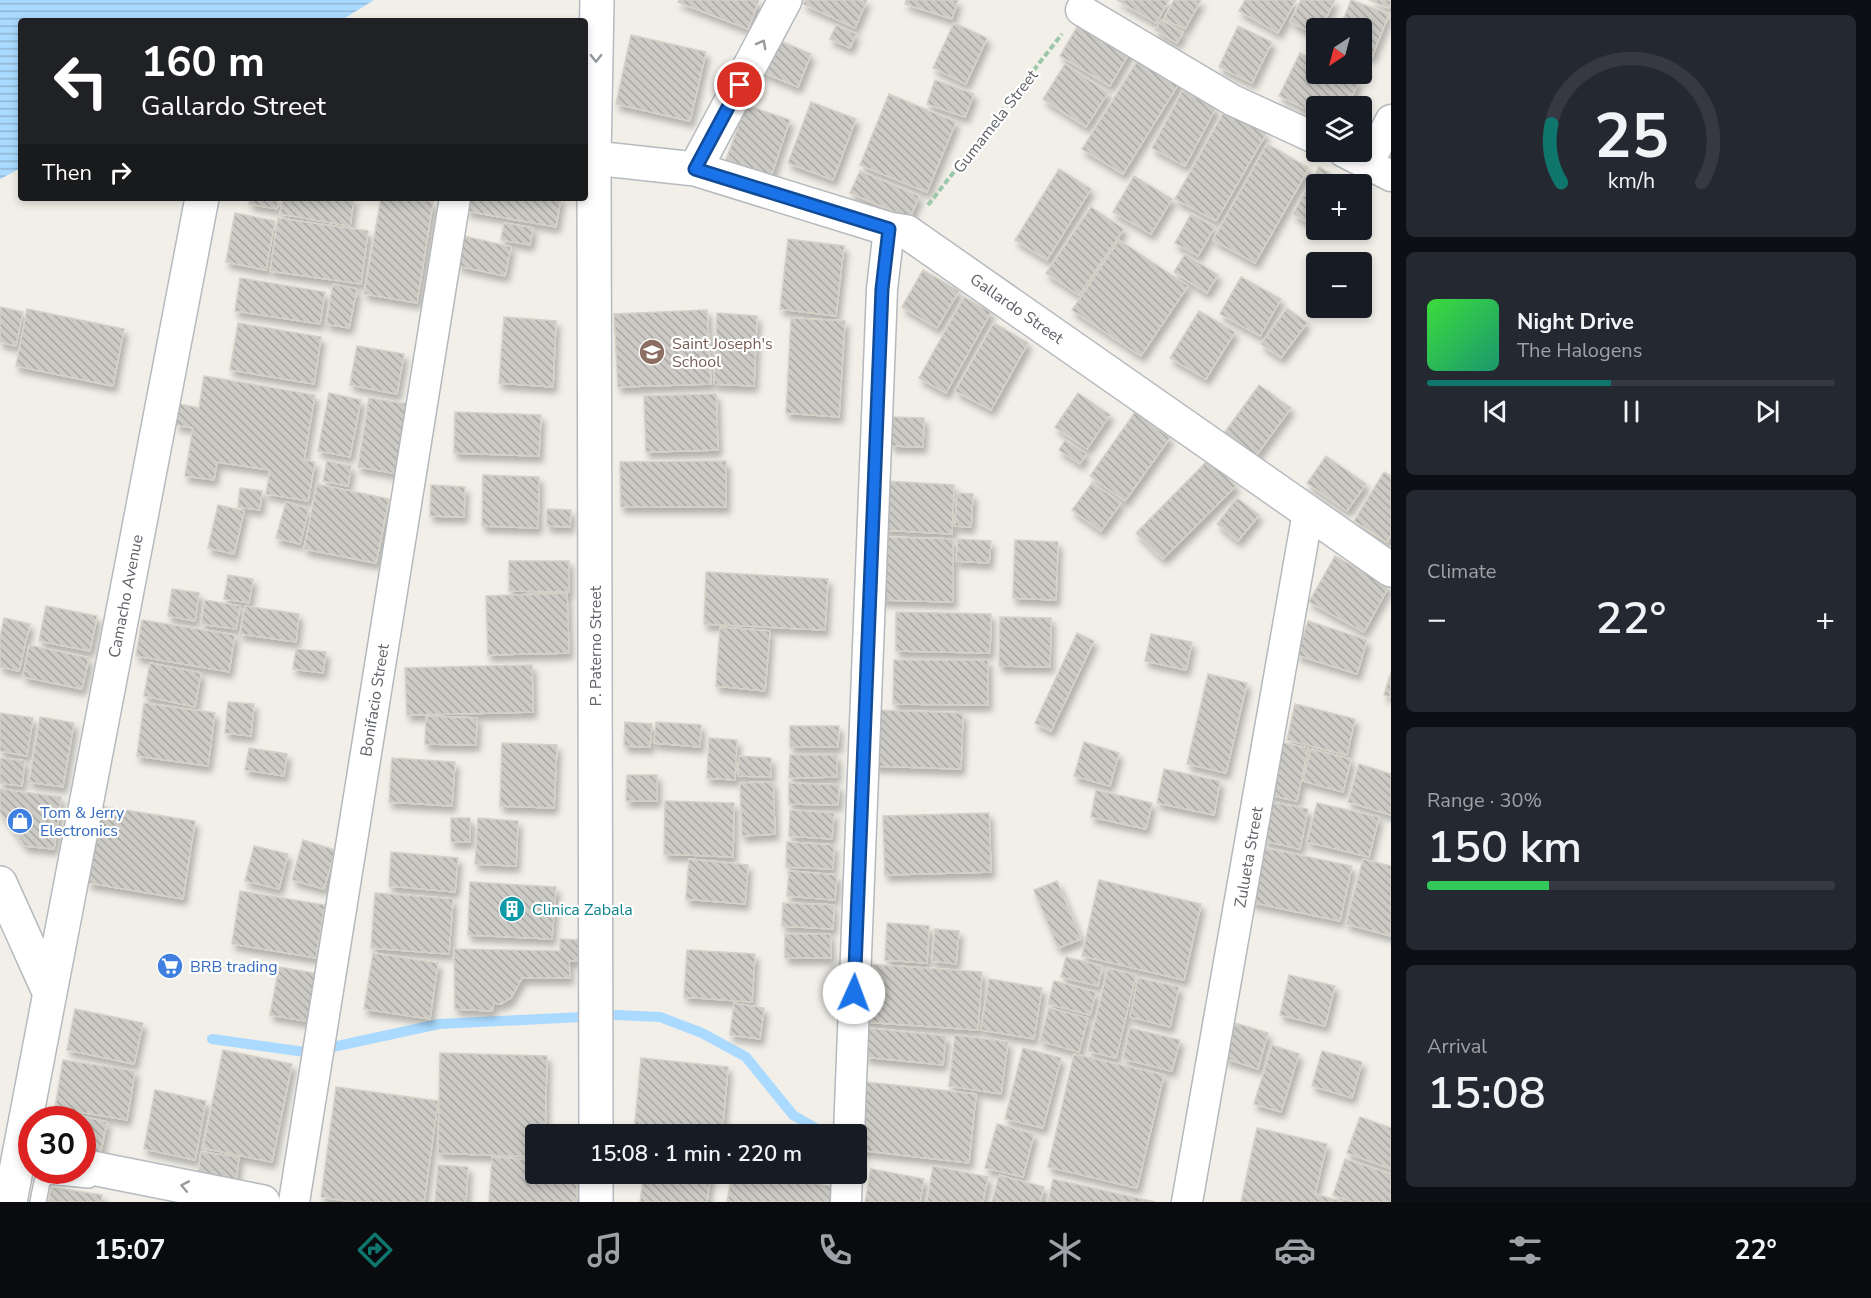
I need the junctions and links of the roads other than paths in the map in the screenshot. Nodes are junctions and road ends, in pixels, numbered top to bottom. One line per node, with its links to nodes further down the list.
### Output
1 (597, 0): 6 (street, P. Paterno Street, one-way to 6)
2 (785, 0): 8 (street, one-way to 2)
3 (1081, 10): 5 (street)
4 (1391, 120): 7 (street)
5 (1306, 134)
6 (589, 158): 8 (street, Gallardo Street); 16 (street, P. Paterno Street)
7 (1368, 163)
8 (695, 169): 11 (street, Gallardo Street)
9 (201, 201): 15 (street, Camacho Avenue)
10 (455, 201): 25 (street, Bonifacio Street)
11 (898, 230): 12 (street, Gallardo Street); 17 (street)
12 (1308, 512): 13 (street, Gallardo Street); 28 (street, Zulueta Street)
13 (1391, 570)
14 (0, 883): 15 (street)
15 (50, 994): 18 (street, Camacho Avenue)
16 (596, 1124)
17 (849, 1124)
18 (17, 1152): 22 (street, Camacho Avenue)
19 (97, 1168): 23 (lane); 24 (street, one-way to 19)
20 (596, 1184): 26 (street)
21 (847, 1184): 27 (street)
22 (10, 1202)
23 (38, 1202)
24 (263, 1202)
25 (294, 1202)
26 (596, 1202)
27 (846, 1202)
28 (1187, 1202)

